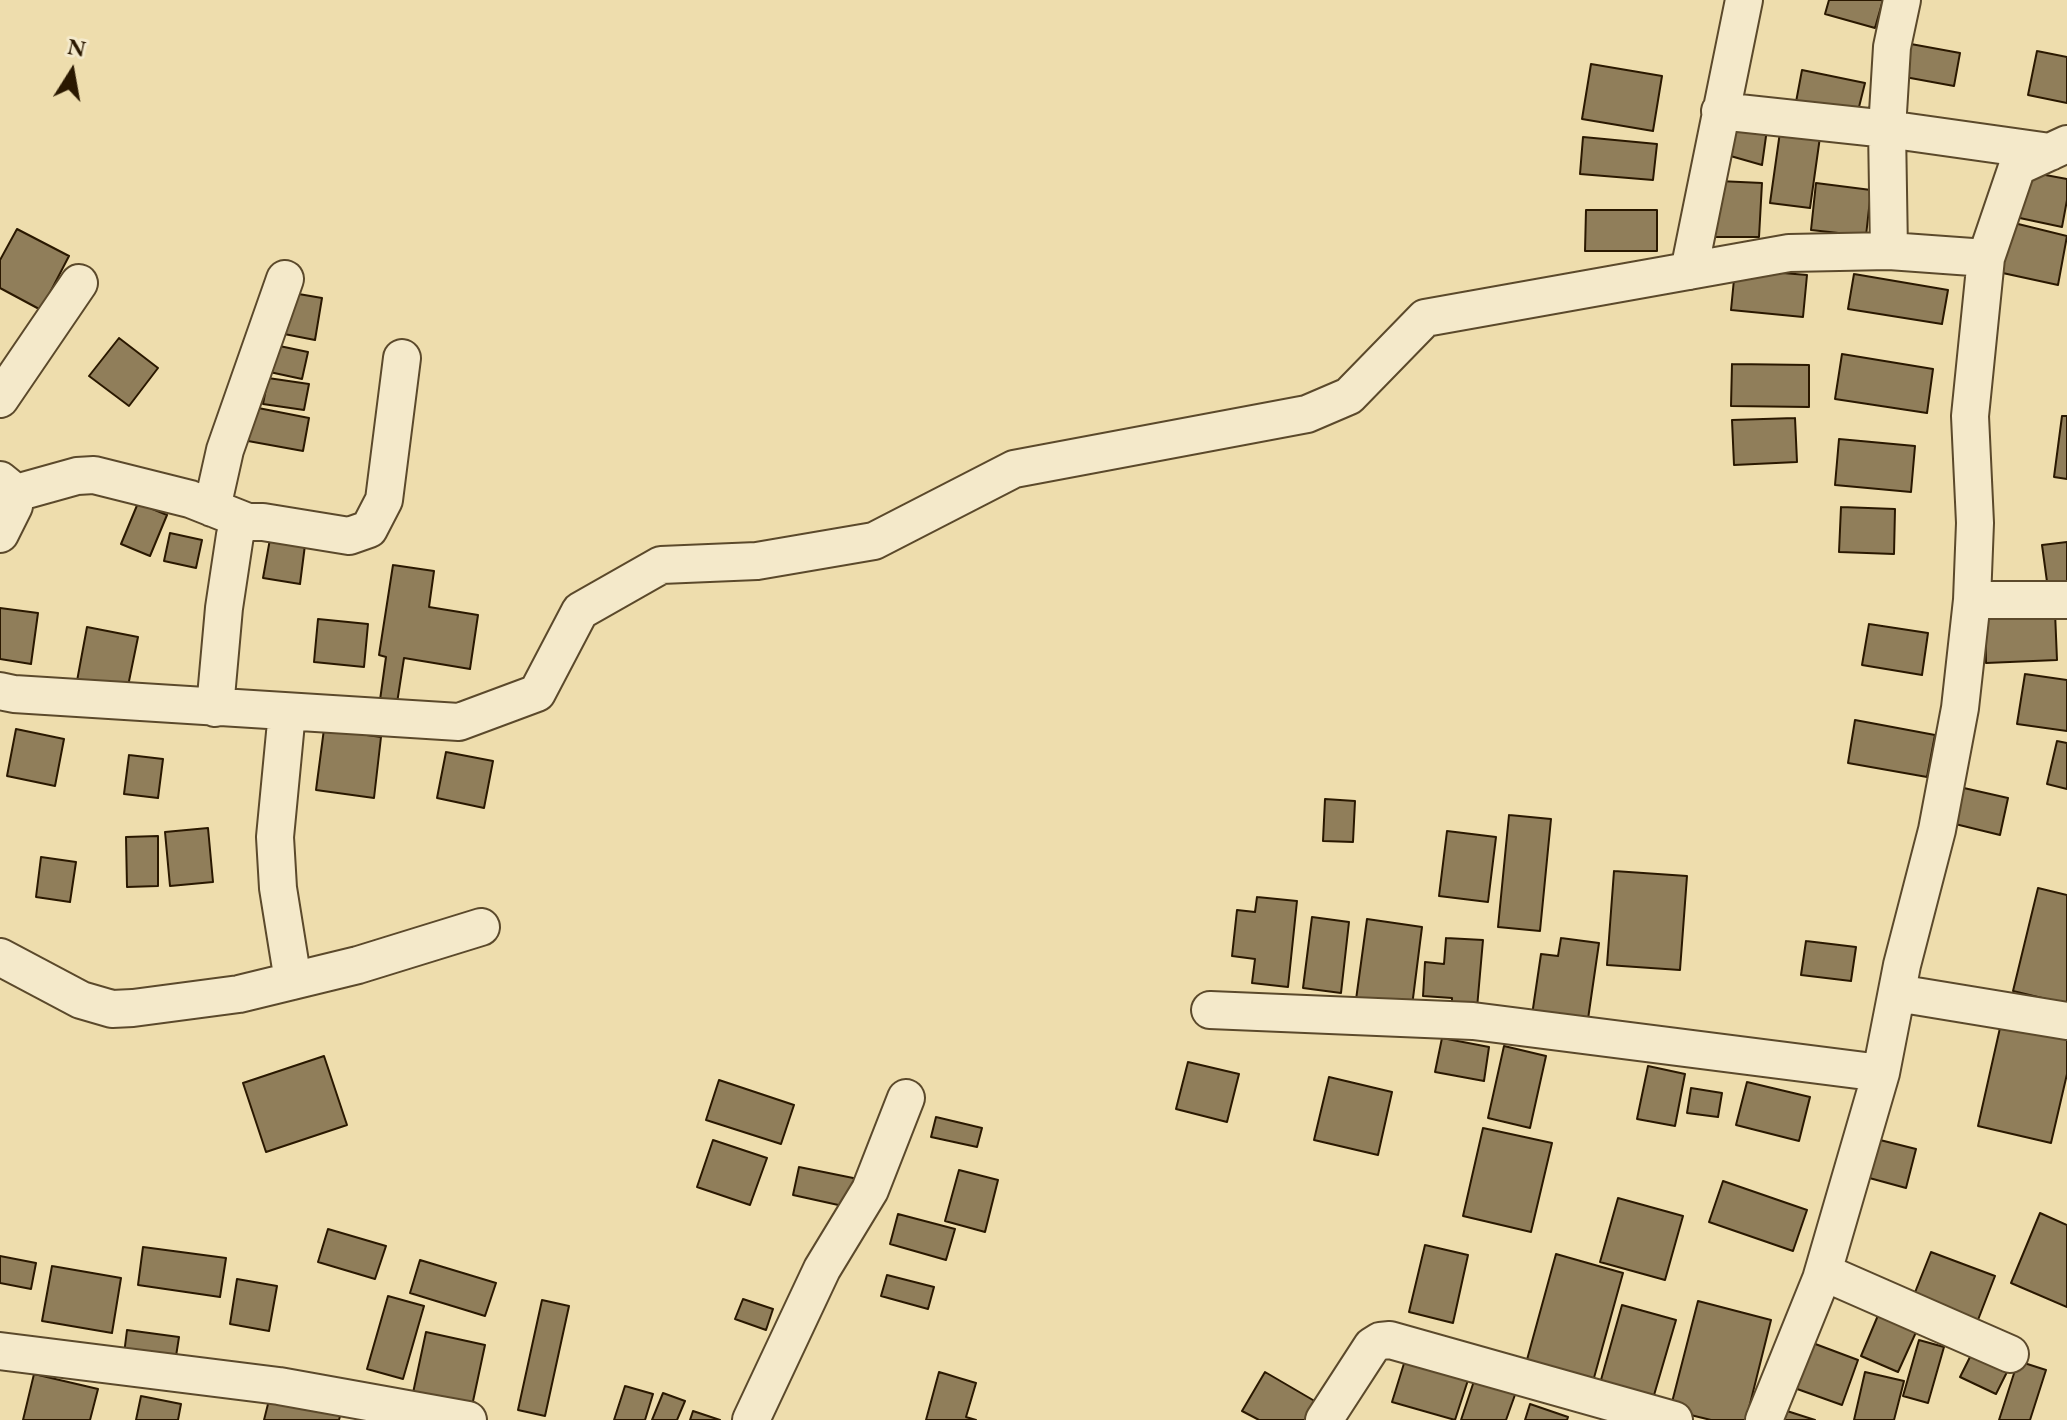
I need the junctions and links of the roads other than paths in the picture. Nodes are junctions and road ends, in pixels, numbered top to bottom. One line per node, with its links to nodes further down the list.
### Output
1 (1744, 0): 3 (street)
2 (1902, 0): 4 (street)
3 (1720, 111): 4 (street); 8 (street)
4 (1887, 129): 5 (street); 6 (street)
5 (2058, 148): 7 (street)
6 (1889, 251): 7 (street); 8 (street)
7 (1986, 258): 17 (street)
8 (1689, 271): 21 (street)
9 (285, 279): 14 (street)
10 (79, 283): 12 (street)
11 (402, 358): 15 (street)
12 (0, 399)
13 (8, 487): 14 (street); 16 (street)
14 (212, 508): 15 (street)
15 (248, 522): 20 (street)
16 (0, 534)
17 (1972, 600): 18 (street); 25 (street)
18 (2067, 600)
19 (0, 691): 20 (street)
20 (215, 708): 21 (street)
21 (287, 712): 24 (street)
22 (481, 927): 24 (street)
23 (0, 957): 24 (street)
24 (293, 981)
25 (1897, 993): 27 (street); 28 (street)
26 (1210, 1010): 28 (street)
27 (2067, 1021)
28 (1881, 1073): 30 (street)
29 (906, 1098): 34 (street)
30 (1823, 1272): 32 (street); 37 (street)
31 (0, 1351): 33 (street)
32 (2010, 1354)
33 (468, 1420)
34 (751, 1420)
35 (1324, 1420): 36 (street)
36 (1674, 1420)
37 (1764, 1420)

